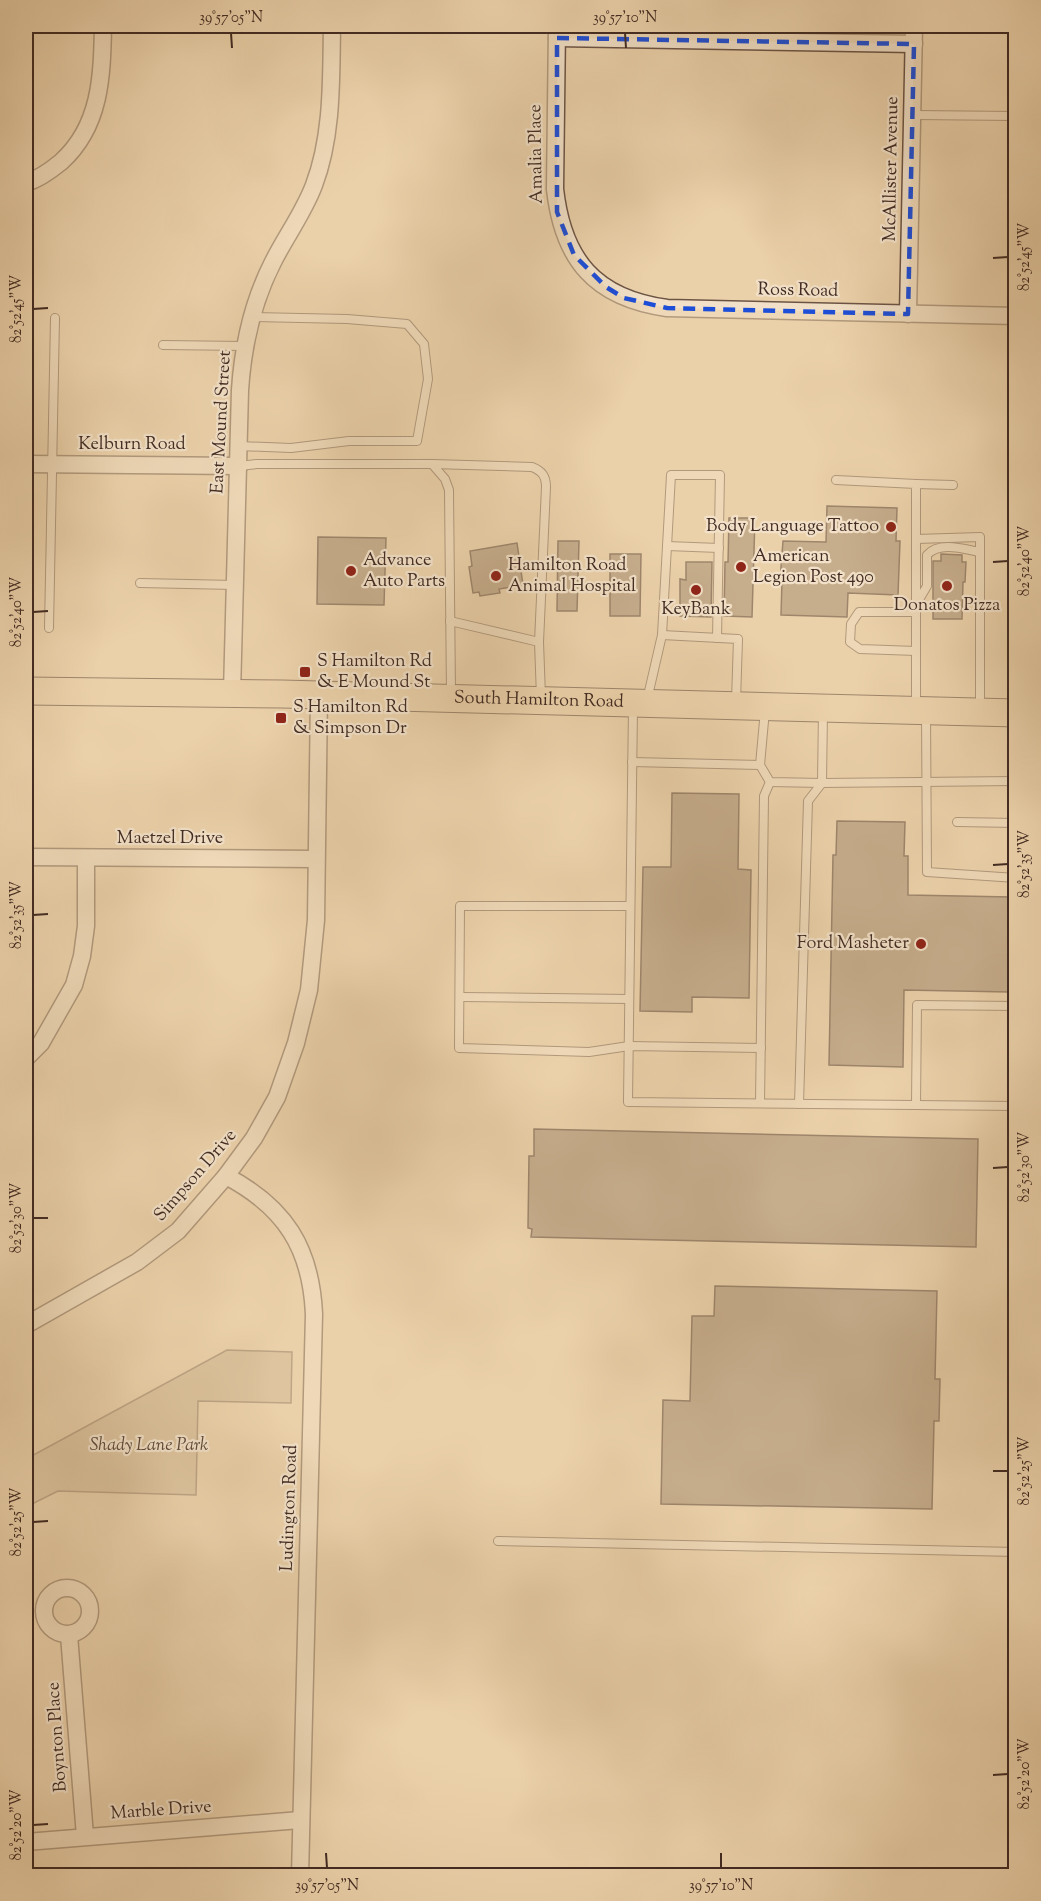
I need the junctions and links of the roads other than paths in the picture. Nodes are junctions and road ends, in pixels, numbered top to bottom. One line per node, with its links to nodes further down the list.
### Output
1 (103, 26): 8 (street)
2 (332, 26): 12 (street, East Mound Street)
3 (914, 26): 5 (street, McAllister Avenue)
4 (557, 32): 5 (street); 9 (street, Amalia Place)
5 (914, 44): 6 (street, McAllister Avenue)
6 (913, 115): 7 (lane); 10 (street, McAllister Avenue)
7 (1016, 116)
8 (26, 183)
9 (588, 273): 10 (street, Ross Road)
10 (908, 314): 11 (street, Ross Road)
11 (1016, 316)
12 (251, 317): 15 (street, East Mound Street); 16 (lane)
13 (55, 318): 18 (lane)
14 (163, 345): 15 (lane)
15 (244, 346): 16 (street, East Mound Street)
16 (239, 446): 20 (street, East Mound Street)
17 (26, 464): 18 (street, Kelburn Road)
18 (52, 464): 20 (street, Kelburn Road); 34 (lane)
19 (432, 464): 20 (lane); 33 (lane); 37 (lane)
20 (239, 466): 31 (street, East Mound Street)
21 (836, 480): 22 (lane)
22 (916, 484): 23 (lane); 25 (lane)
23 (953, 485)
24 (1015, 520): 29 (lane)
25 (916, 539): 28 (lane); 32 (lane)
26 (667, 546): 27 (lane); 27 (lane); 35 (lane)
27 (719, 548): 36 (lane)
28 (980, 552): 32 (lane); 49 (lane)
29 (1016, 574)
30 (140, 584): 31 (lane)
31 (235, 585): 40 (street, East Mound Street)
32 (916, 608): 38 (lane); 38 (lane)
33 (450, 621): 37 (lane); 42 (lane)
34 (49, 628)
35 (662, 634): 36 (lane); 44 (lane)
36 (717, 638): 45 (lane)
37 (539, 642): 43 (lane)
38 (916, 651): 48 (lane)
39 (26, 691): 40 (main road, South Hamilton Road)
40 (232, 693): 41 (main road, South Hamilton Road)
41 (319, 695): 42 (main road, South Hamilton Road); 61 (street, Simpson Drive)
42 (451, 698): 43 (main road, South Hamilton Road)
43 (541, 700): 44 (main road, South Hamilton Road)
44 (640, 703): 45 (main road, South Hamilton Road); 51 (lane)
45 (736, 705): 46 (main road, South Hamilton Road)
46 (765, 706): 47 (main road, South Hamilton Road); 52 (lane)
47 (824, 708): 48 (main road, South Hamilton Road); 56 (lane)
48 (921, 711): 49 (main road, South Hamilton Road); 53 (lane)
49 (980, 712): 50 (main road, South Hamilton Road)
50 (1016, 713)
51 (632, 762): 52 (lane); 63 (lane)
52 (760, 765): 55 (lane)
53 (926, 781): 54 (lane); 56 (lane); 62 (lane)
54 (1016, 781)
55 (770, 782): 56 (lane); 68 (lane)
56 (822, 783): 71 (lane)
57 (957, 822): 58 (lane)
58 (1016, 823)
59 (26, 857): 60 (street, Maetzel Drive)
60 (86, 858): 61 (street, Maetzel Drive); 69 (street)
61 (315, 859): 74 (street, Simpson Drive)
62 (1016, 878)
63 (630, 906): 64 (lane); 65 (lane)
64 (459, 997): 65 (lane); 67 (lane)
65 (629, 999): 67 (lane)
66 (1016, 1006): 72 (lane)
67 (629, 1046): 68 (lane); 70 (lane)
68 (761, 1048): 70 (lane)
69 (26, 1058)
70 (760, 1104): 71 (lane)
71 (798, 1104): 72 (lane)
72 (916, 1105): 73 (lane)
73 (1016, 1106)
74 (226, 1176): 75 (street, Simpson Drive); 79 (street, Ludington Road)
75 (26, 1325)
76 (498, 1541): 77 (lane)
77 (1016, 1552)
78 (69, 1635): 80 (street, Boynton Place)
79 (300, 1820): 80 (street, Marble Drive); 82 (street, Ludington Road)
80 (86, 1836): 81 (street, Marble Drive)
81 (26, 1842)
82 (300, 1875)

